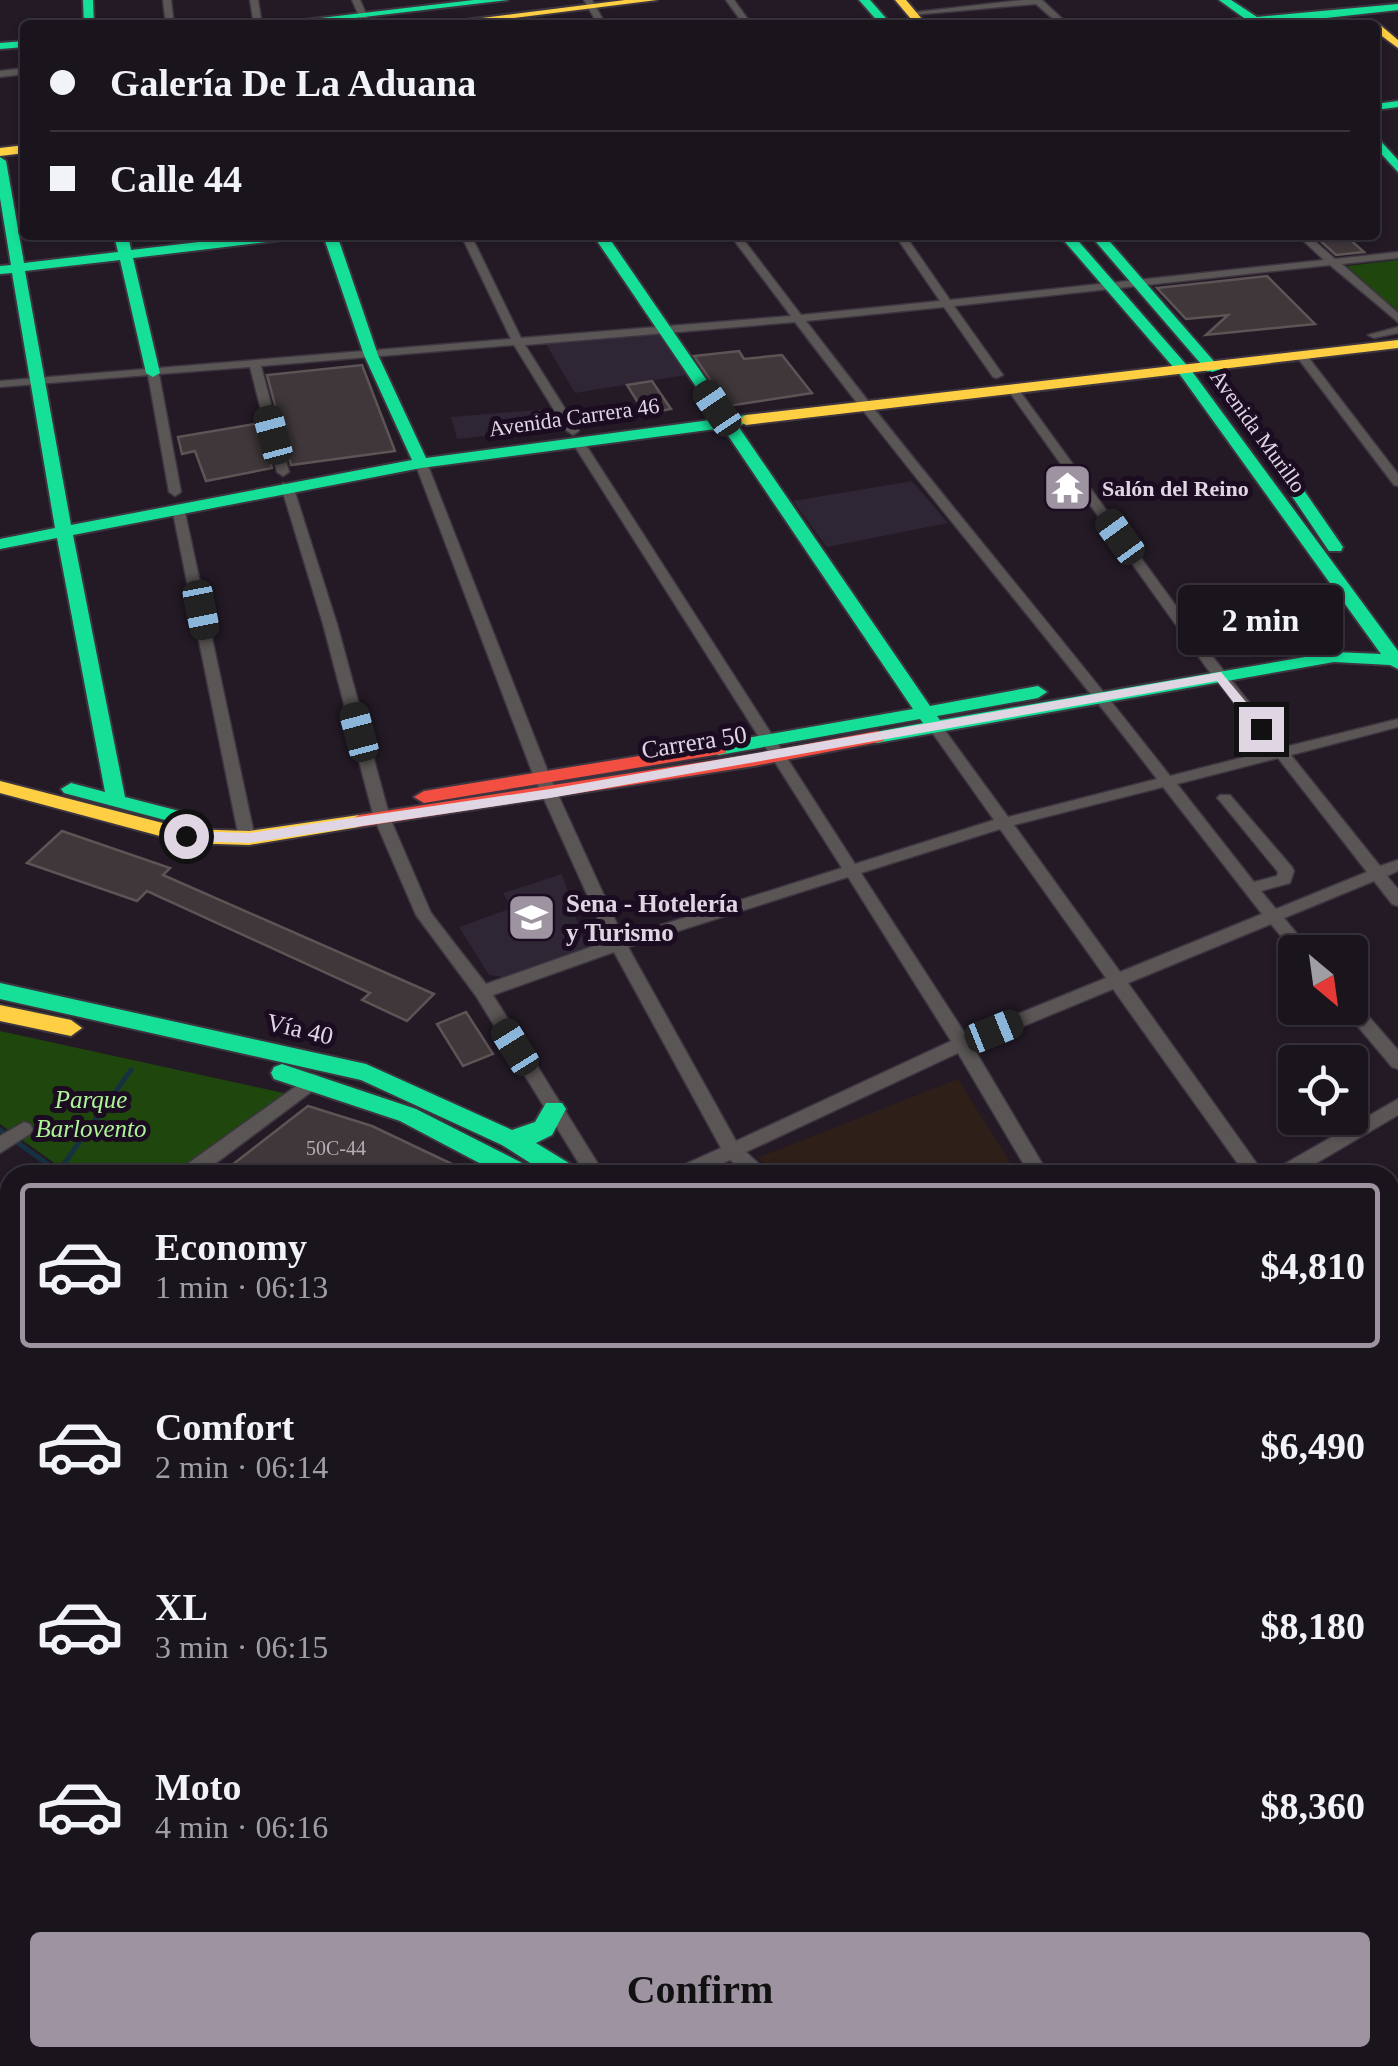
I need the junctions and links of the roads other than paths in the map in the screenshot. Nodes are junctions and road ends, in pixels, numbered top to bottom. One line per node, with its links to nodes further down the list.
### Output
1 (503, 0): 8 (main road)
2 (652, 0): 7 (main road)
3 (864, 0): 14 (main road)
4 (1038, 0): 9 (street); 15 (street)
5 (1224, 0): 16 (main road)
6 (1398, 6): 11 (main road)
7 (594, 11): 8 (main road)
8 (471, 12): 10 (main road); 13 (main road)
9 (911, 13)
10 (362, 14): 12 (main road)
11 (1362, 15): 17 (main road)
12 (310, 20)
13 (446, 20)
14 (882, 20)
15 (1060, 20)
16 (1254, 20)
17 (1298, 20)
18 (1380, 146): 20 (main road)
19 (0, 161): 33 (main road)
20 (1398, 168)
21 (204, 240): 30 (main road)
22 (332, 240): 41 (main road)
23 (468, 240): 40 (street)
24 (603, 240): 38 (main road)
25 (739, 240): 37 (street)
26 (903, 240): 36 (street)
27 (1071, 240): 35 (main road, Avenida Murillo)
28 (1102, 240): 34 (main road, Avenida Murillo)
29 (1308, 240): 32 (street)
30 (123, 245): 33 (main road); 45 (main road)
31 (1398, 254): 32 (street)
32 (1333, 262): 34 (street); 39 (street)
33 (8, 269): 47 (main road)
34 (1140, 282): 35 (street); 43 (main road, Avenida Murillo)
35 (1112, 285): 36 (street); 43 (main road, Avenida Murillo)
36 (945, 303): 37 (street); 46 (street)
37 (798, 318): 38 (street); 49 (street)
38 (665, 330): 40 (street); 50 (main road)
39 (1392, 336): 42 (main road, Avenida Carrera 46); 43 (main road, Avenida Carrera 46)
40 (518, 343): 41 (street); 51 (street)
41 (371, 355): 44 (street); 52 (main road)
42 (1301, 355): 43 (main road, Avenida Carrera 46); 54 (street)
43 (1196, 356): 46 (main road, Avenida Carrera 46); 59 (main road, Avenida Murillo)
44 (255, 365): 45 (street); 53 (street)
45 (153, 373): 47 (street); 55 (street)
46 (1004, 381): 49 (main road, Avenida Carrera 46); 60 (street)
47 (37, 382): 48 (street); 56 (main road)
48 (0, 384)
49 (858, 398): 50 (main road, Avenida Carrera 46); 61 (street)
50 (722, 416): 51 (main road, Avenida Carrera 46); 62 (main road)
51 (576, 437): 52 (main road, Avenida Carrera 46); 64 (street)
52 (419, 457): 53 (main road, Avenida Carrera 46); 68 (street)
53 (285, 479): 55 (main road, Avenida Carrera 46); 72 (street)
54 (1398, 482)
55 (177, 500): 56 (main road, Avenida Carrera 46); 74 (street)
56 (63, 525): 57 (main road, Avenida Carrera 46); 58 (main road, Avenida Carrera 46); 71 (main road)
57 (0, 527)
58 (0, 544)
59 (1396, 653): 60 (main road, Carrera 50)
60 (1216, 670): 61 (main road, Carrera 50); 65 (street)
61 (1095, 688): 62 (main road, Carrera 50); 67 (street)
62 (931, 720): 64 (main road, Carrera 50); 73 (street)
63 (1398, 722): 65 (street)
64 (772, 749): 68 (main road, Carrera 50); 76 (street)
65 (1278, 752): 67 (street); 77 (street)
66 (0, 776): 71 (main road, Carrera 50)
67 (1170, 780): 73 (street); 78 (street)
68 (546, 785): 72 (main road, Carrera 50); 82 (street)
69 (0, 788): 74 (main road, Carrera 50)
70 (1225, 798): 78 (street)
71 (116, 800): 74 (main road, Carrera 50)
72 (380, 811): 74 (main road, Carrera 50); 85 (street)
73 (1002, 823): 76 (street); 83 (street)
74 (247, 832)
75 (1398, 865): 77 (street)
76 (851, 870): 82 (street); 88 (street)
77 (1377, 873): 79 (street); 80 (street)
78 (1250, 889): 80 (street)
79 (1398, 900)
80 (1275, 918): 81 (street); 83 (street)
81 (1290, 935)
82 (618, 944): 85 (street); 96 (street)
83 (1120, 981): 88 (street); 104 (street)
84 (0, 991): 94 (main road, Vía 40)
85 (482, 992): 92 (street)
86 (0, 1013): 90 (main road, Vía 40)
87 (1366, 1025): 89 (street)
88 (962, 1044): 96 (street); 103 (street)
89 (1398, 1062)
90 (313, 1081): 97 (street); 98 (main road, Vía 40)
91 (1398, 1106): 105 (street)
92 (554, 1110): 94 (main road); 100 (street)
93 (24, 1129): 95 (street)
94 (510, 1139): 99 (main road, Vía 40)
95 (2, 1145)
96 (732, 1151): 101 (street); 102 (street)
97 (200, 1165)
98 (505, 1165)
99 (552, 1165)
100 (590, 1165)
101 (701, 1165)
102 (750, 1165)
103 (1034, 1165)
104 (1249, 1165)
105 (1299, 1165)

